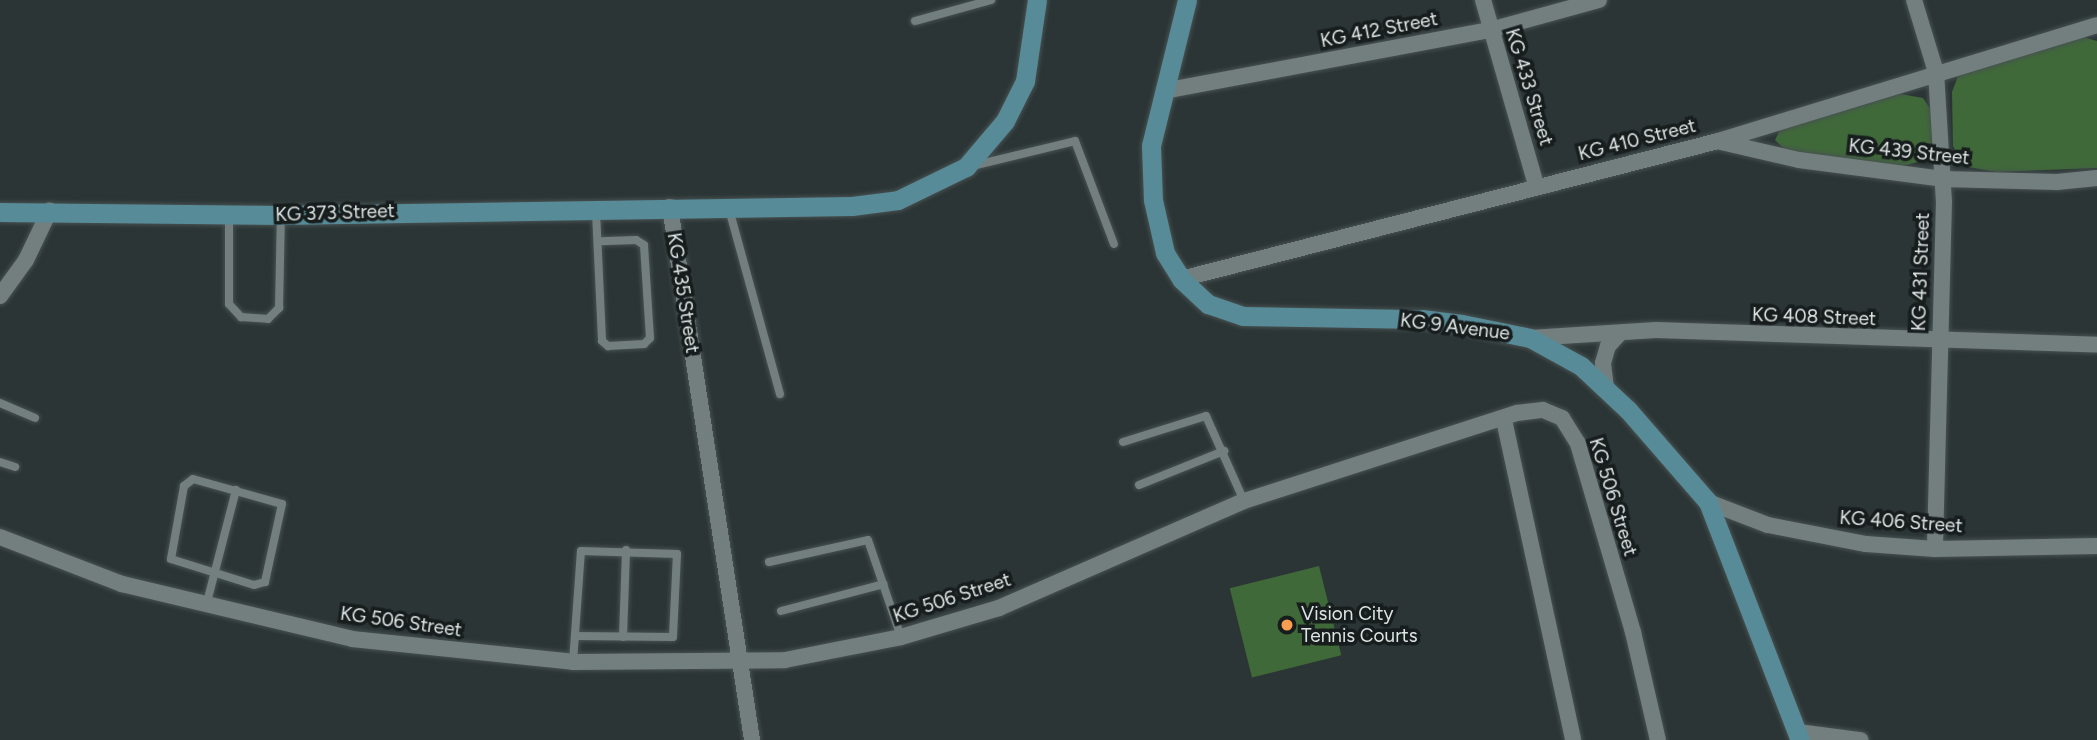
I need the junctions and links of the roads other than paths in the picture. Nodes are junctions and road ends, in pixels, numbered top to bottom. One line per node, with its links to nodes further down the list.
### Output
1 (991, 0): 7 (lane)
2 (1037, 0): 13 (main road, KG 435 Street)
3 (1188, 0): 11 (main road, KG 9 Avenue)
4 (1483, 0): 9 (street, KG 433 Street)
5 (1599, 0): 9 (street, KG 412 Street)
6 (1914, 0): 10 (street, KG 431 Street)
7 (915, 21)
8 (2097, 25): 10 (street, KG 410 Street)
9 (1490, 30): 11 (street, KG 412 Street); 16 (street, KG 433 Street)
10 (1936, 72): 12 (street, KG 410 Street); 15 (street, KG 431 Street)
11 (1164, 91): 26 (main road, KG 9 Avenue)
12 (1718, 141): 15 (street, KG 439 Street); 16 (street, KG 410 Street)
13 (966, 167): 17 (main road, KG 435 Street); 25 (lane)
14 (2097, 178): 15 (street, KG 439 Street)
15 (1943, 179): 30 (street, KG 431 Street)
16 (1536, 185): 26 (street, KG 410 Street)
17 (728, 206): 19 (main road, KG 435 Street); 33 (lane)
18 (595, 207): 19 (main road, KG 373 Street); 23 (main road, KG 373 Street); 24 (lane)
19 (670, 207): 57 (street, KG 435 Street)
20 (50, 210): 21 (main road, KG 373 Street); 22 (main road, KG 373 Street); 27 (street)
21 (0, 212)
22 (229, 214): 23 (main road, KG 373 Street); 23 (lane)
23 (281, 215)
24 (600, 241): 24 (lane)
25 (1114, 244)
26 (1181, 279): 29 (main road, KG 9 Avenue)
27 (0, 296)
28 (1620, 333): 29 (street, KG 408 Street); 30 (street, KG 408 Street); 32 (street)
29 (1530, 338): 32 (main road, KG 9 Avenue)
30 (1940, 341): 31 (street, KG 408 Street); 47 (street, KG 431 Street)
31 (2097, 345)
32 (1606, 388): 44 (main road, KG 9 Avenue)
33 (780, 394)
34 (0, 403): 35 (lane)
35 (35, 418)
36 (1504, 420): 43 (street, KG 506 Street); 61 (street); 62 (street, KG 506 Street)
37 (1123, 442): 38 (lane)
38 (1224, 451): 41 (lane); 43 (lane)
39 (0, 462): 40 (lane)
40 (15, 467)
41 (1139, 485)
42 (236, 490): 50 (lane); 50 (lane); 50 (lane)
43 (1244, 501): 56 (street, KG 506 Street)
44 (1708, 502): 47 (street, KG 406 Street); 59 (main road, KG 9 Avenue)
45 (0, 537): 52 (street, KG 506 Street)
46 (2097, 545): 47 (street, KG 406 Street)
47 (1936, 549)
48 (626, 550): 54 (lane); 55 (lane); 55 (lane)
49 (769, 562): 51 (lane)
50 (214, 574): 52 (lane)
51 (884, 584): 53 (lane); 56 (lane)
52 (206, 606): 58 (street, KG 506 Street)
53 (780, 611)
54 (576, 636): 55 (lane); 58 (lane)
55 (623, 638)
56 (901, 638): 57 (street, KG 506 Street)
57 (739, 661): 58 (street, KG 506 Street); 60 (street, KG 435 Street)
58 (573, 662)
59 (1799, 736): 63 (street)
60 (752, 740)
61 (1573, 740)
62 (1658, 740)
63 (1860, 740)

